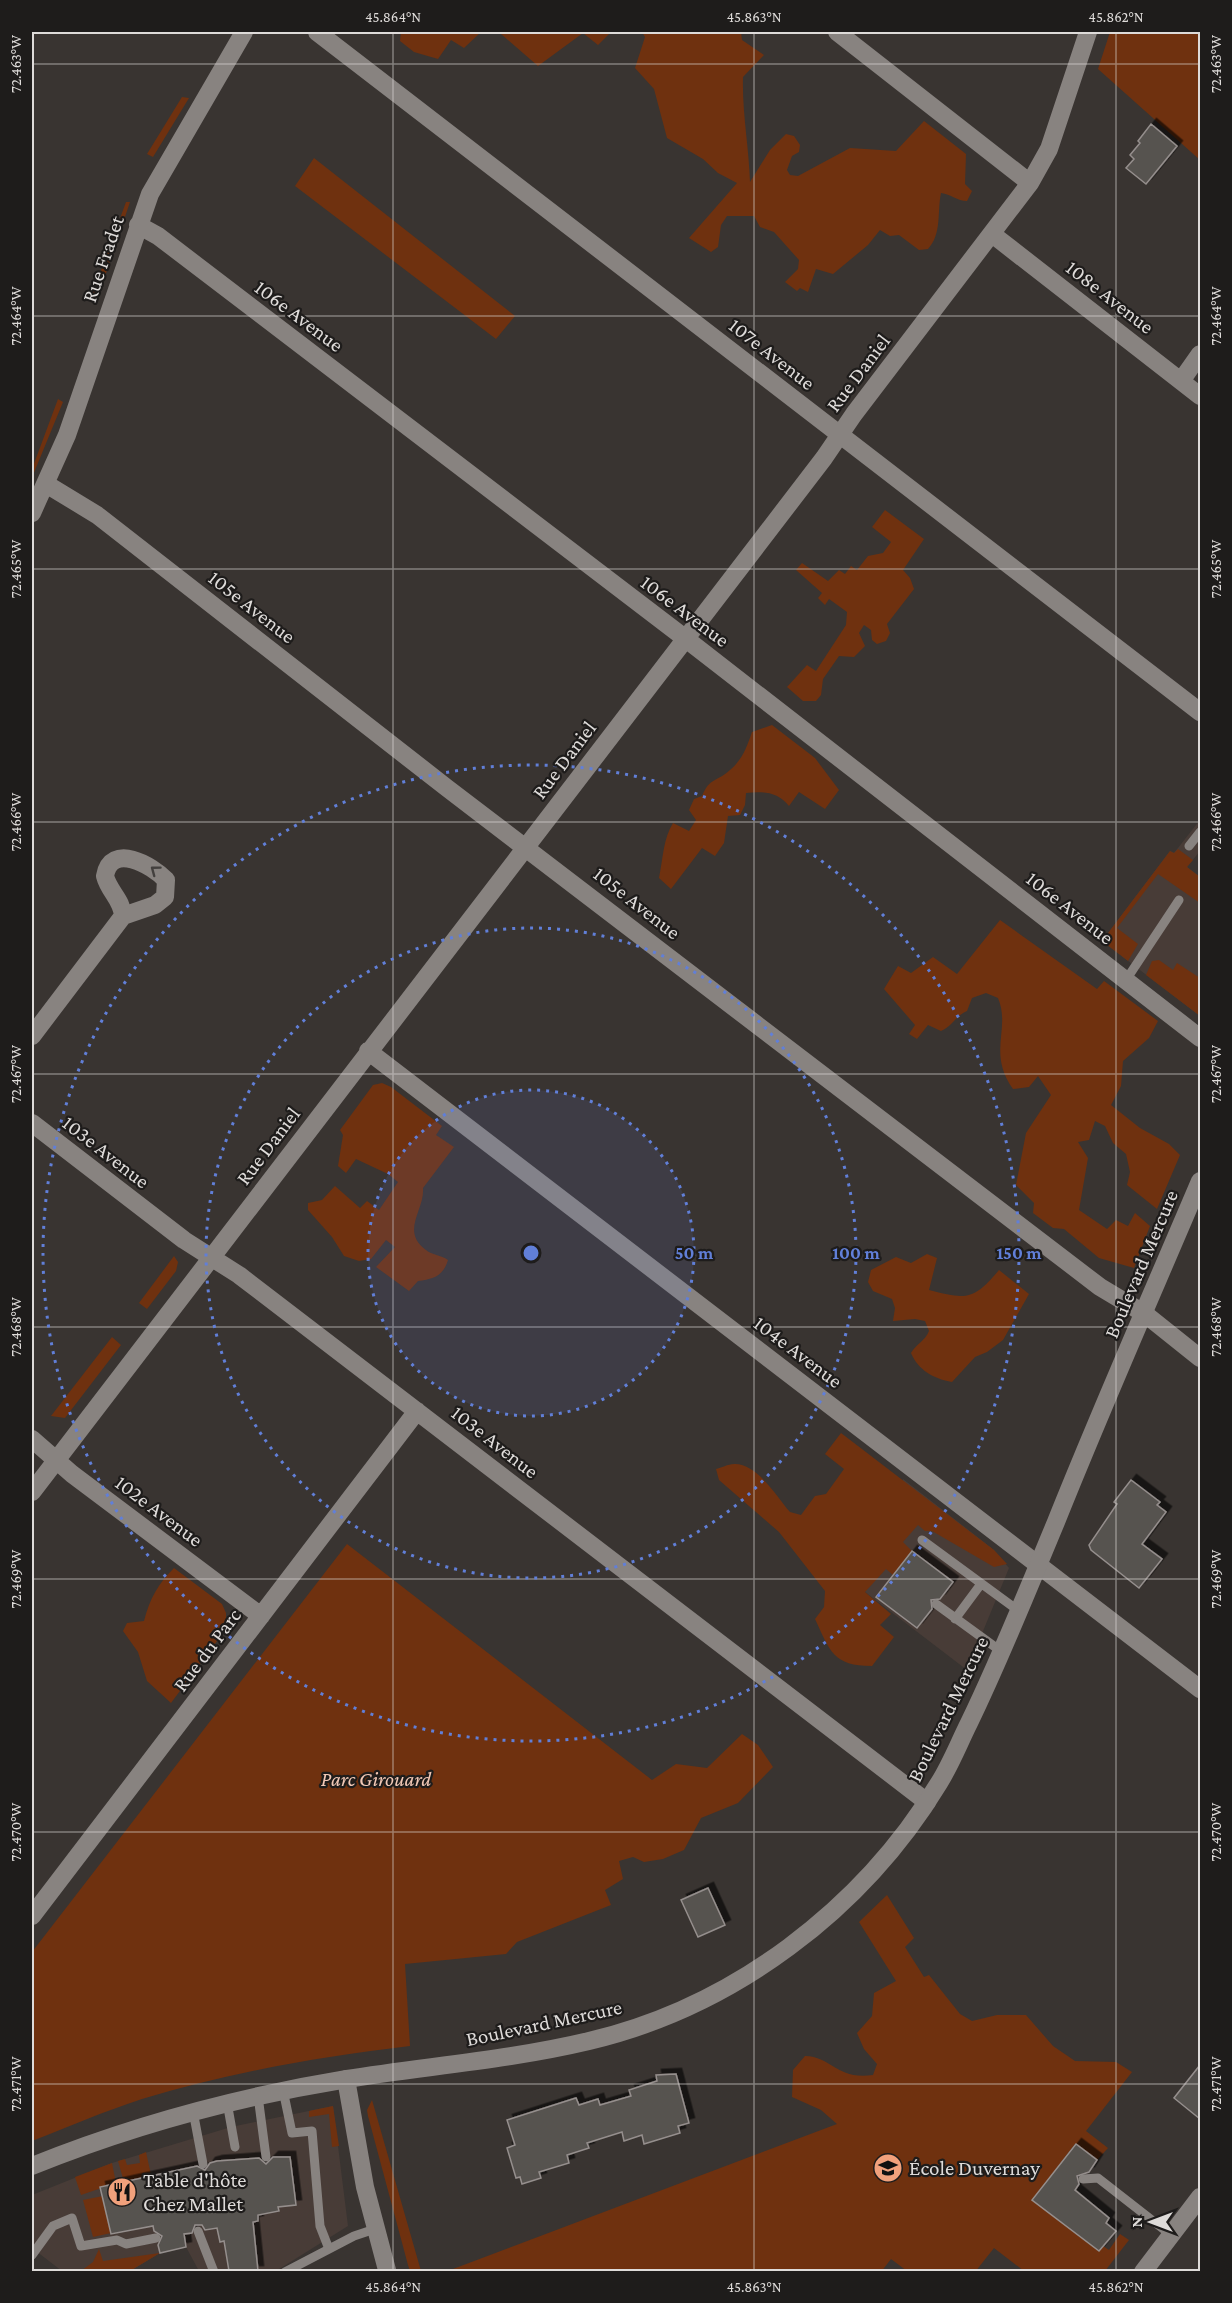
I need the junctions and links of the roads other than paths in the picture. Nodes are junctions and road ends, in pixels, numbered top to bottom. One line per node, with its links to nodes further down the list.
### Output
1 (244, 32): 6 (street, Rue Fradet)
2 (317, 32): 11 (street, 107e Avenue)
3 (837, 32): 5 (street)
4 (1088, 32): 5 (street, Rue Daniel)
5 (1030, 183): 7 (street, Rue Daniel)
6 (138, 225): 12 (street, Rue Fradet); 14 (street, 106e Avenue)
7 (992, 234): 9 (street, 108e Avenue); 11 (street, Rue Daniel)
8 (1200, 354): 9 (street)
9 (1181, 381): 10 (street, 108e Avenue)
10 (1200, 396)
11 (840, 435): 14 (street, Rue Daniel); 15 (street, 107e Avenue)
12 (46, 484): 13 (street, Rue Fradet); 18 (street, 105e Avenue)
13 (32, 513)
14 (686, 639): 18 (street, Rue Daniel); 21 (street, 106e Avenue)
15 (1200, 712)
16 (1200, 832): 17 (lane)
17 (1189, 846)
18 (526, 847): 24 (street, Rue Daniel); 28 (street, 105e Avenue)
19 (1179, 900): 21 (lane)
20 (123, 916): 22 (street)
21 (1126, 980): 23 (street, 106e Avenue)
22 (32, 1036)
23 (1200, 1038)
24 (368, 1051): 27 (street, Rue Daniel); 35 (street, 104e Avenue)
25 (32, 1123): 27 (street, 103e Avenue)
26 (1200, 1180): 28 (street, Boulevard Mercure)
27 (212, 1257): 30 (street, 103e Avenue); 32 (street, Rue Daniel)
28 (1144, 1314): 29 (street, 105e Avenue); 35 (street, Boulevard Mercure)
29 (1200, 1358)
30 (417, 1411): 39 (street, Rue du Parc); 43 (street, 103e Avenue)
31 (32, 1439): 32 (street, 102e Avenue)
32 (56, 1460): 33 (street, Rue Daniel); 39 (street, 102e Avenue)
33 (32, 1492)
34 (922, 1540): 36 (lane)
35 (1039, 1565): 38 (street, Boulevard Mercure); 42 (street, 104e Avenue)
36 (981, 1584): 38 (lane); 40 (lane)
37 (936, 1604): 40 (lane)
38 (1019, 1611): 41 (street, Boulevard Mercure)
39 (261, 1617): 44 (street, Rue du Parc)
40 (955, 1619): 41 (lane)
41 (1002, 1652): 43 (street, Boulevard Mercure)
42 (1200, 1689)
43 (927, 1802): 45 (street, Boulevard Mercure)
44 (32, 1916)
45 (346, 2079): 46 (street, Boulevard Mercure); 56 (street)
46 (283, 2091): 47 (street, Boulevard Mercure); 60 (lane)
47 (258, 2096): 48 (street, Boulevard Mercure); 51 (lane)
48 (227, 2102): 49 (street, Boulevard Mercure); 50 (lane)
49 (192, 2110): 52 (lane); 53 (street, Boulevard Mercure)
50 (235, 2147)
51 (266, 2157)
52 (203, 2164)
53 (32, 2166)
54 (1083, 2179): 58 (lane)
55 (1200, 2197): 58 (street)
56 (375, 2229): 60 (lane); 62 (street)
57 (198, 2231): 63 (lane)
58 (1171, 2235): 65 (street)
59 (156, 2238): 61 (lane)
60 (330, 2248): 64 (lane)
61 (32, 2255)
62 (387, 2270)
63 (214, 2271)
64 (285, 2271)
65 (1143, 2271)

